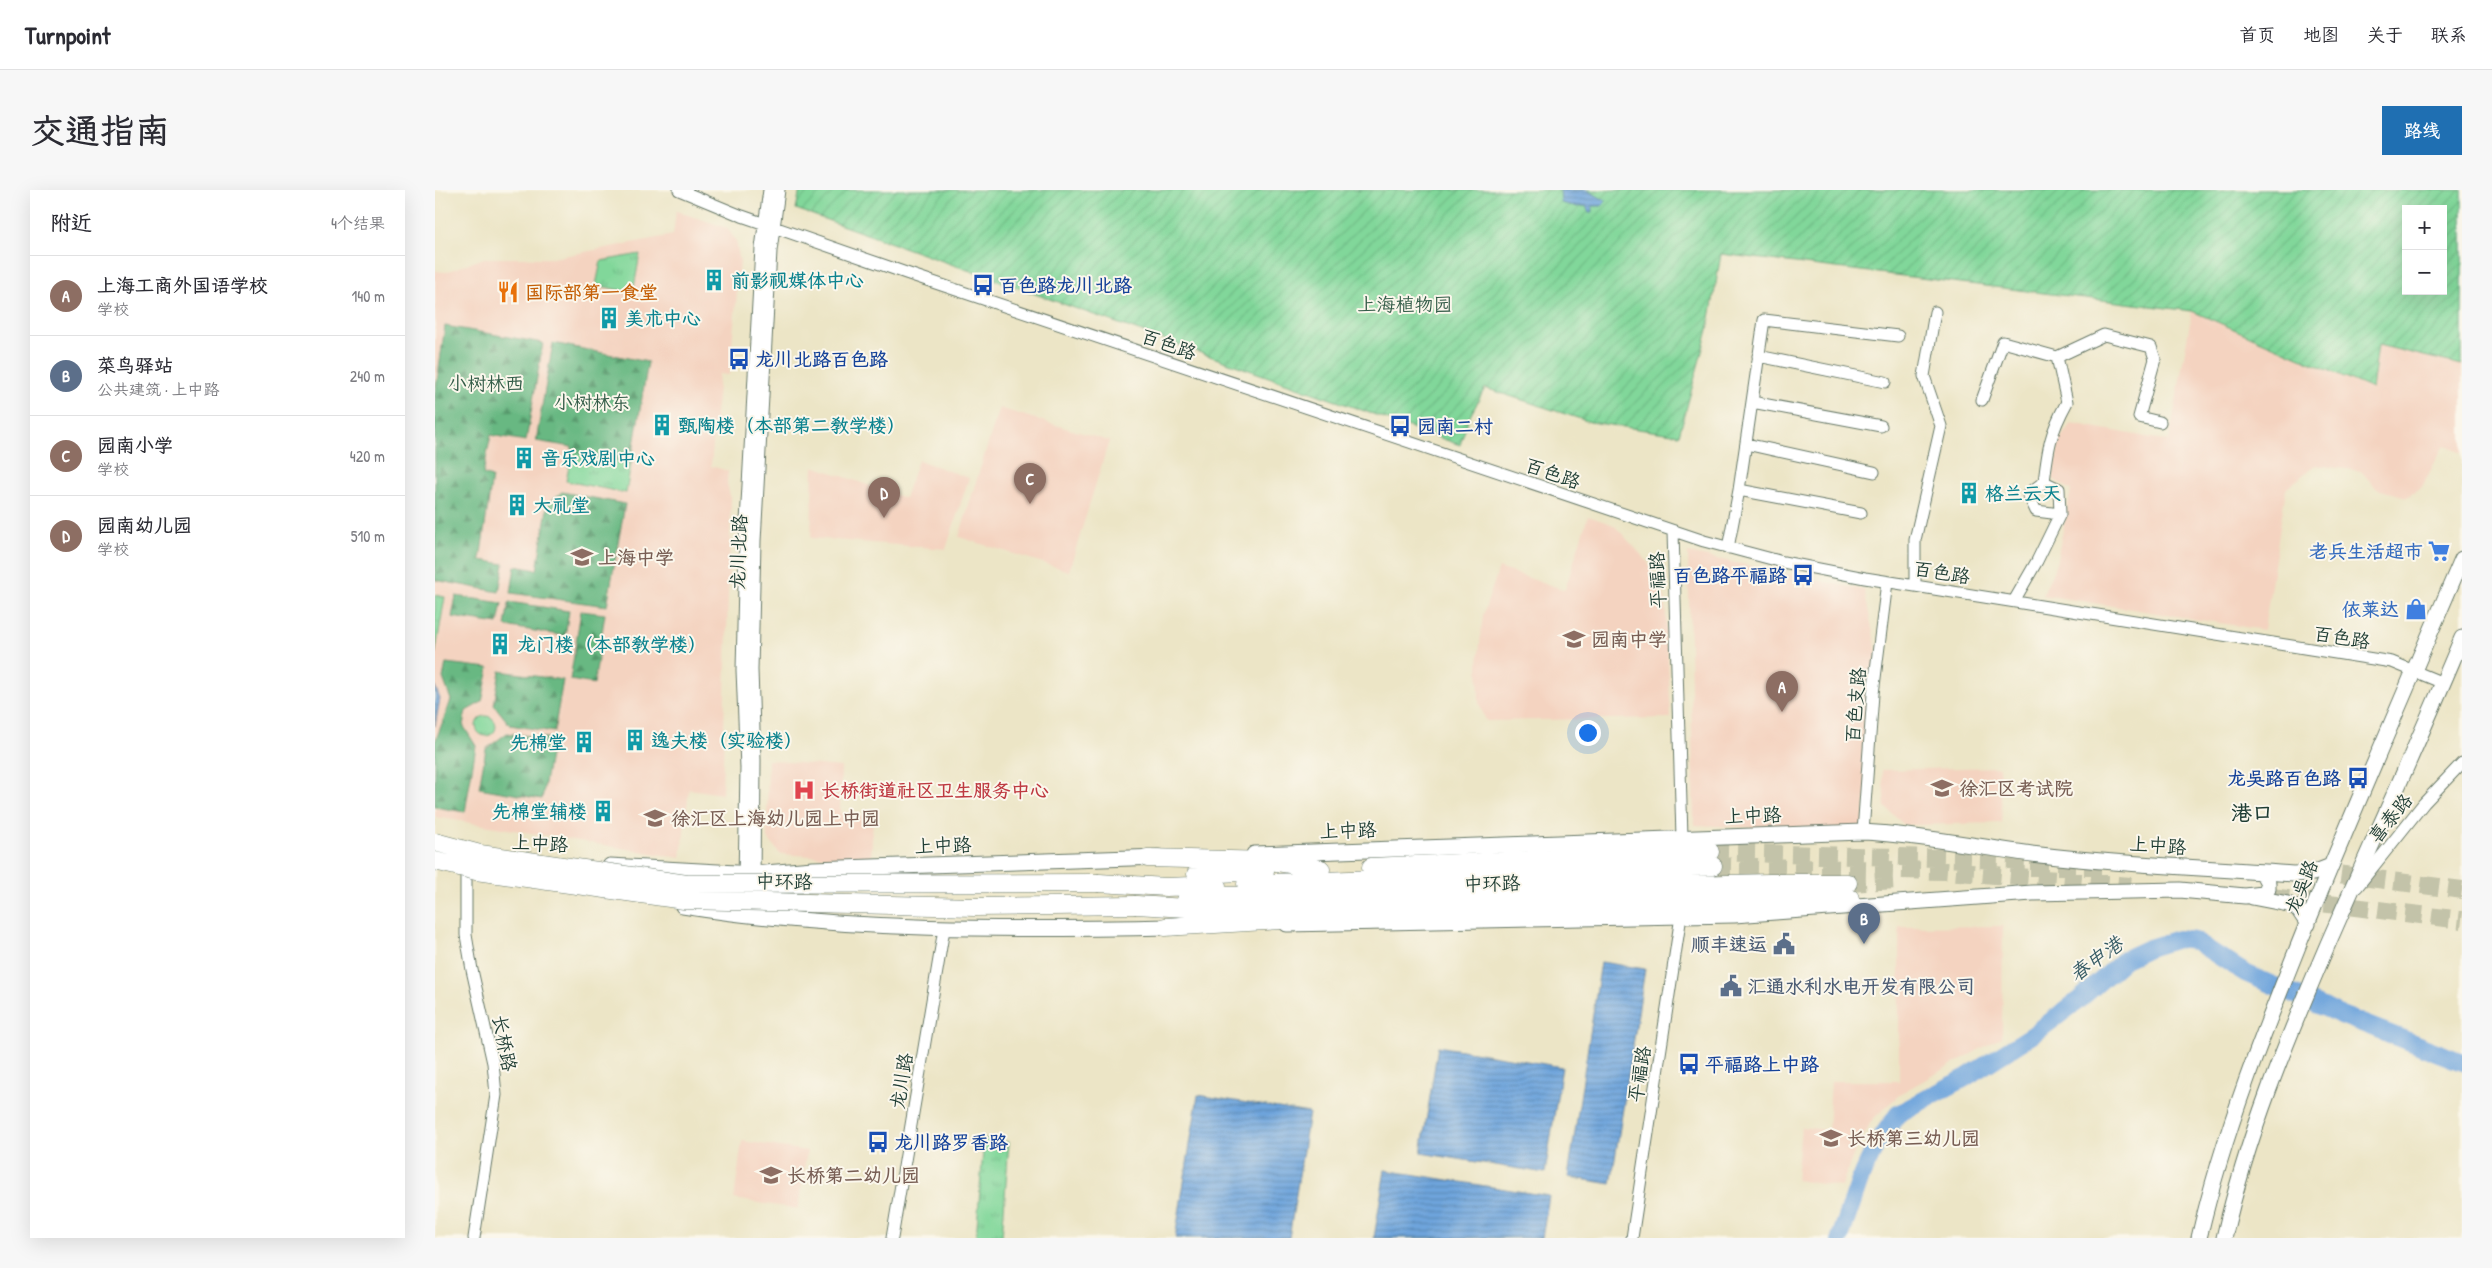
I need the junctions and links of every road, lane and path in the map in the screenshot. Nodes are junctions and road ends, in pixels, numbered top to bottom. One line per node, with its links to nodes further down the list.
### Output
1 (679, 190): 4 (street, 百色路)
2 (769, 190): 4 (street, 龙川北路)
3 (779, 190): 4 (street, 龙川北路)
4 (769, 225): 20 (street, 百色路); 42 (street, 龙川北路)
5 (1935, 312): 24 (street)
6 (1898, 336): 7 (street)
7 (1759, 356): 9 (street); 11 (street)
8 (2057, 357): 10 (street); 12 (street); 16 (street)
9 (1885, 382)
10 (1982, 400)
11 (1752, 402): 13 (street); 14 (street)
12 (2160, 422)
13 (1881, 426)
14 (1746, 444): 15 (street); 17 (street)
15 (1874, 472)
16 (2044, 482): 19 (street); 19 (street)
17 (1739, 490): 18 (street); 21 (street)
18 (1861, 513)
19 (2059, 514): 25 (street)
20 (1673, 532): 21 (street, 百色路); 31 (street, 平福路)
21 (1728, 548): 23 (street, 百色路)
22 (2462, 559): 27 (main road, 龙吴路)
23 (1887, 582): 24 (street, 百色路); 30 (street, 百色支路)
24 (1915, 586): 25 (street, 百色路)
25 (2014, 602): 27 (street, 百色路)
26 (2462, 638): 28 (main road)
27 (2414, 670): 28 (street, 百色路); 37 (main road, 龙吴路)
28 (2443, 683): 45 (main road)
29 (2462, 762): 45 (street, 喜泰路)
30 (1863, 832): 31 (main road, 上中路); 41 (main road, 上中路)
31 (1682, 837): 35 (main road, 上中路)
32 (435, 842): 43 (highway, 中环路, bridge)
33 (435, 847): 34 (main road, 上中路)
34 (466, 855): 40 (street, 长桥路); 42 (main road, 上中路)
35 (1147, 858): 39 (highway); 42 (main road, 上中路)
36 (435, 860): 43 (highway, 中环路, bridge)
37 (2331, 866): 41 (main road, 上中路); 49 (main road, 龙吴路)
38 (435, 867): 40 (main road, 上中路)
39 (1321, 869): 43 (highway, 中环路); 43 (highway, 中环路)
40 (465, 872): 47 (main road, 上中路); 52 (street, 长桥路)
41 (2262, 872): 44 (main road, 上中路)
42 (749, 874): 47 (street, 龙川北路)
43 (1279, 889): 46 (highway, 中环路); 46 (highway, 中环路)
44 (2245, 896): 48 (main road, 上中路); 49 (main road, 上中路)
45 (2348, 898): 56 (main road)
46 (1549, 903): 50 (highway)
47 (748, 916): 51 (main road, 上中路)
48 (1681, 916): 50 (main road, 上中路); 54 (street, 平福路)
49 (2308, 924): 55 (main road, 龙吴路)
50 (1165, 927): 51 (main road, 上中路)
51 (943, 929): 53 (street, 龙川路)
52 (474, 1238)
53 (892, 1238)
54 (1632, 1238)
55 (2199, 1238)
56 (2224, 1238)

